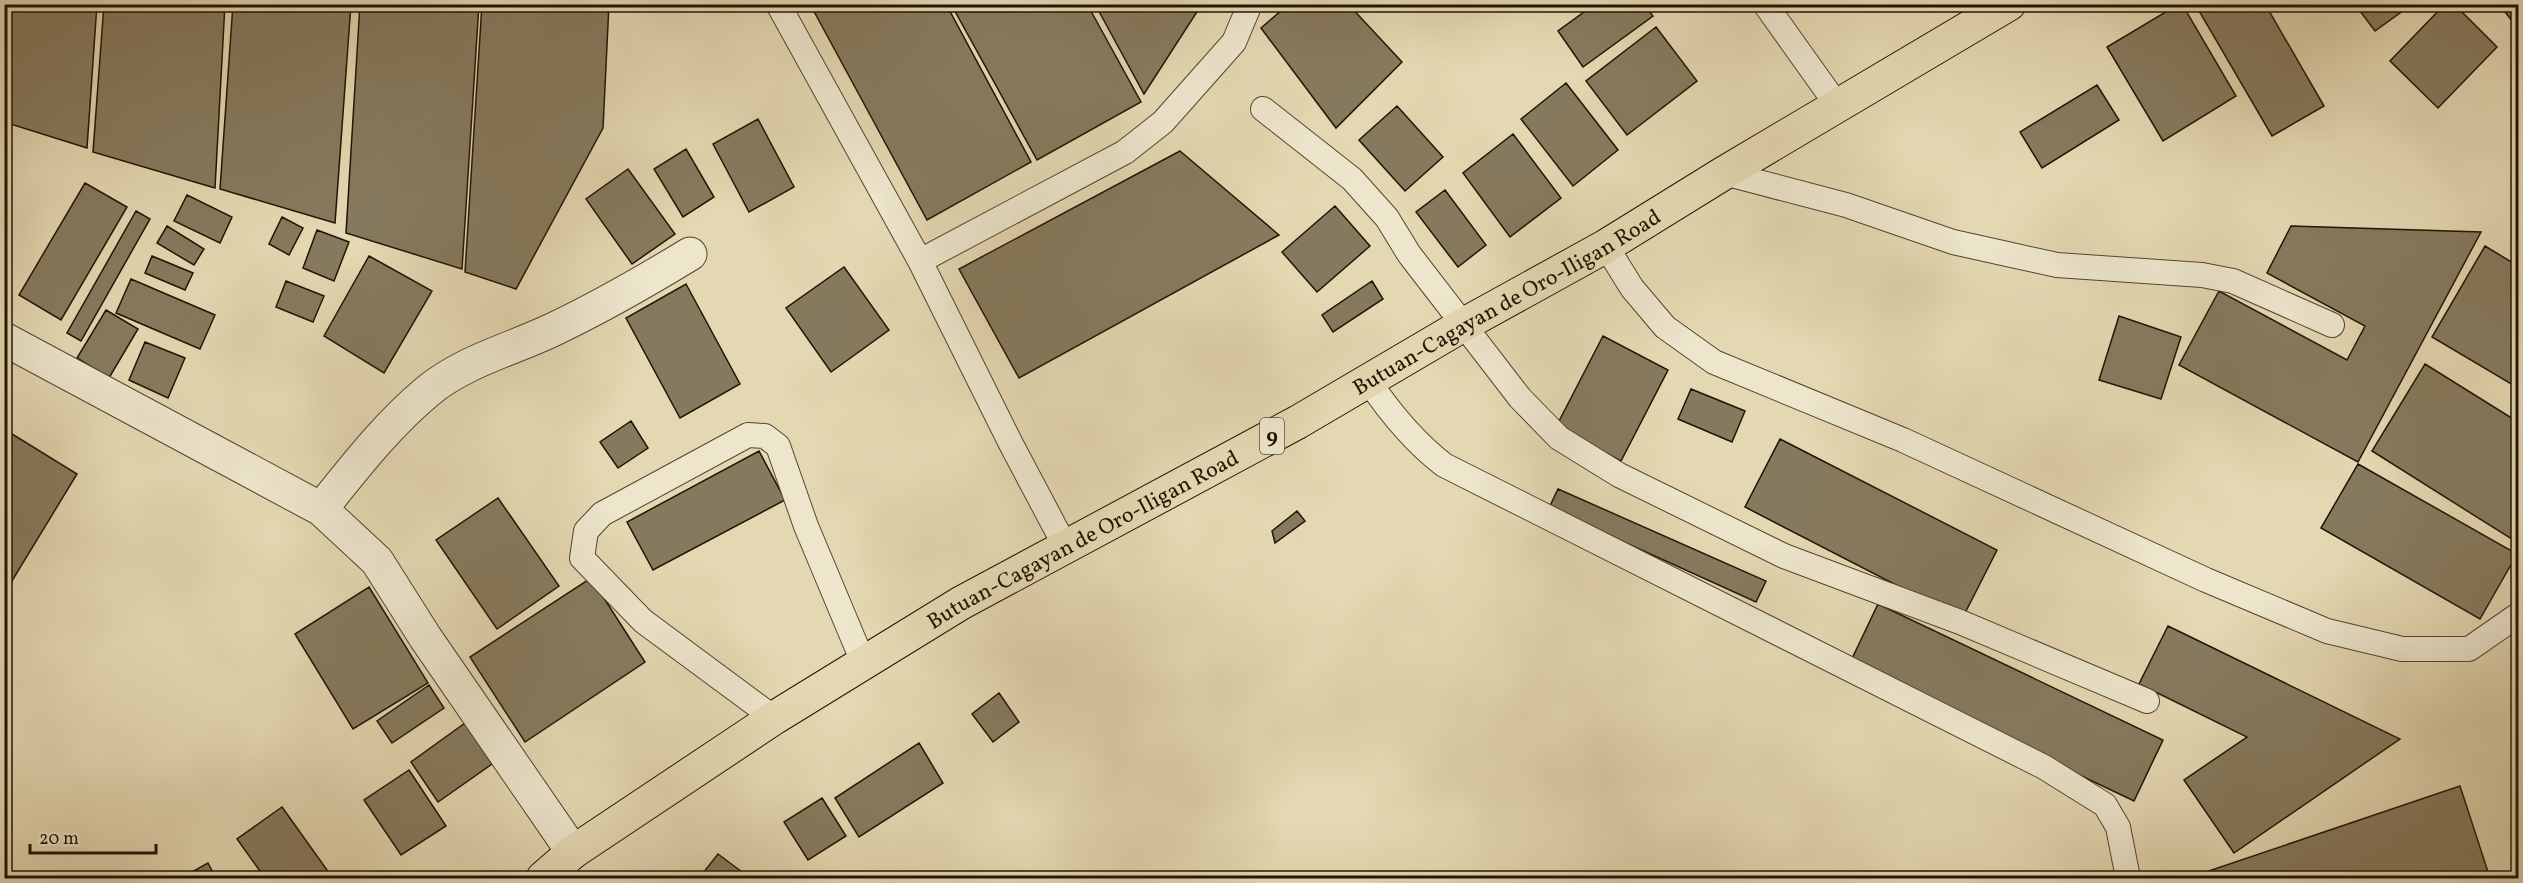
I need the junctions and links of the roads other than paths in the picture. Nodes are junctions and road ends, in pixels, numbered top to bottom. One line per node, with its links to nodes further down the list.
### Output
1 (778, 4): 10 (lane)
2 (1250, 4): 10 (lane)
3 (1765, 4): 5 (lane)
4 (2009, 4): 5 (highway, Butuan-Cagayan de Oro-Iligan Road / 9)
5 (1838, 105): 7 (highway, Butuan-Cagayan de Oro-Iligan Road / 9)
6 (1263, 109): 11 (lane)
7 (1724, 173): 8 (highway, Butuan-Cagayan de Oro-Iligan Road / 9); 12 (lane)
8 (1606, 246): 11 (highway, Butuan-Cagayan de Oro-Iligan Road / 9); 17 (lane)
9 (690, 254): 15 (street)
10 (920, 261): 16 (lane)
11 (1463, 325): 14 (highway, Butuan-Cagayan de Oro-Iligan Road / 9); 19 (lane)
12 (2332, 325)
13 (4, 339): 15 (street)
14 (1368, 380): 16 (highway, Butuan-Cagayan de Oro-Iligan Road / 9); 23 (lane)
15 (321, 510): 21 (street)
16 (1065, 546): 18 (highway, Butuan-Cagayan de Oro-Iligan Road / 9)
17 (2518, 615)
18 (863, 662): 20 (highway, Butuan-Cagayan de Oro-Iligan Road / 9); 20 (lane)
19 (2147, 701)
20 (774, 718): 21 (highway, Butuan-Cagayan de Oro-Iligan Road / 9)
21 (573, 852): 22 (highway, Butuan-Cagayan de Oro-Iligan Road / 9)
22 (543, 879)
23 (2127, 879)

